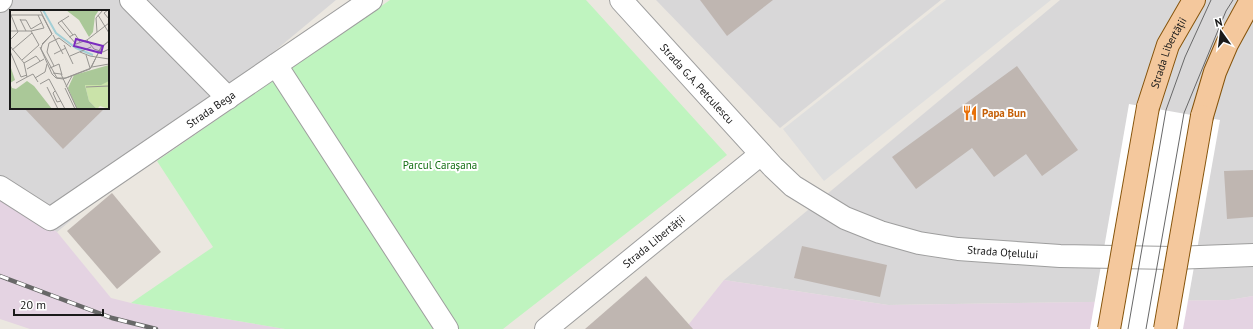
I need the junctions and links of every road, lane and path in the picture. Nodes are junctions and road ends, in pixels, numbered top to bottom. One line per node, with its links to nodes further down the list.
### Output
1 (131, 0): 7 (street)
2 (371, 0): 6 (street, Strada Bega)
3 (620, 0): 8 (street, Strada G.A. Petculescu)
4 (1194, 0): 13 (main road, Strada Libertății, bridge)
5 (1251, 0): 14 (main road, bridge)
6 (276, 65): 7 (street, Strada Bega); 11 (street)
7 (228, 98): 9 (street, Strada Bega)
8 (767, 160): 10 (street, Strada Oțelului); 12 (street, Strada Libertății)
9 (0, 187)
10 (1253, 255)
11 (447, 329)
12 (546, 329)
13 (1109, 329)
14 (1165, 329)

